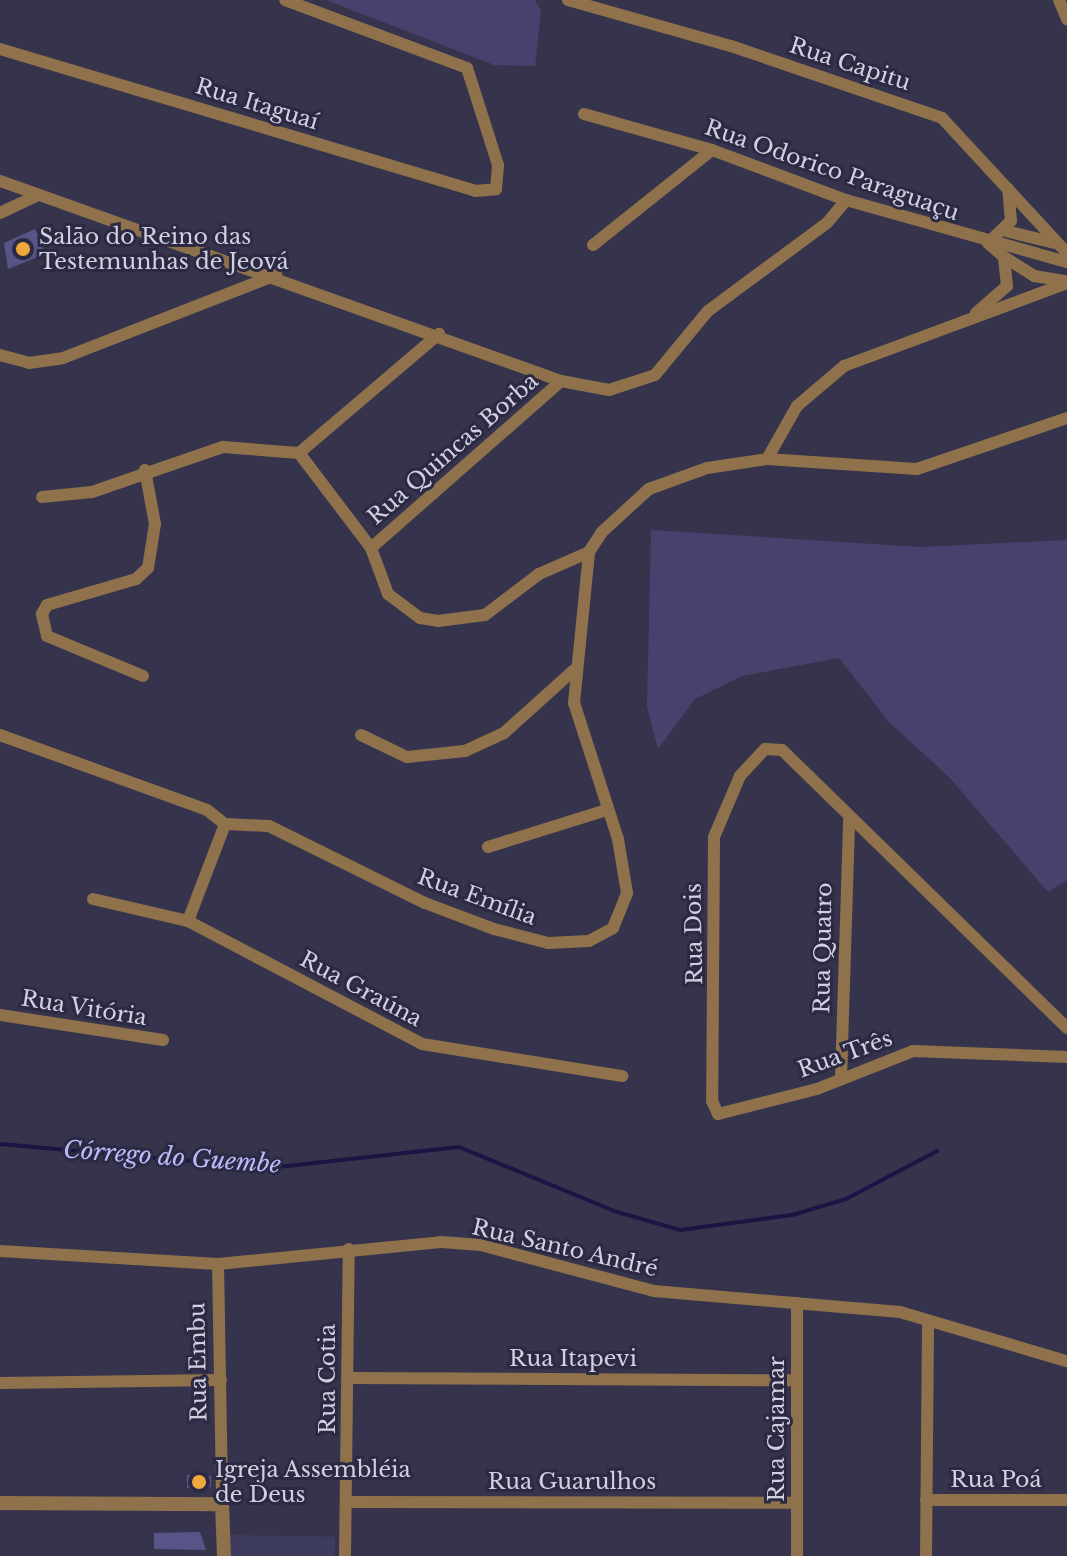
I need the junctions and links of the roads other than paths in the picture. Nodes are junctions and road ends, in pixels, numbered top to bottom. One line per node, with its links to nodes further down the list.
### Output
1 (285, 0): 5 (street, Rua Itaguaí)
2 (568, 0): 9 (street, Rua Capitu)
3 (1059, 0): 4 (street)
4 (1067, 19)
5 (0, 49)
6 (584, 114): 7 (street, Rua Odorico Paraguaçu)
7 (712, 150): 11 (street, Rua Odorico Paraguaçu); 15 (street)
8 (0, 181): 10 (street)
9 (1008, 186): 13 (street); 16 (street, Rua Capitu)
10 (38, 195): 12 (street); 19 (street)
11 (846, 200): 14 (street, Rua Odorico Paraguaçu); 24 (street)
12 (0, 213)
13 (1006, 231): 14 (street); 16 (street)
14 (988, 243): 17 (street); 18 (street, Rua Odorico Paraguaçu)
15 (593, 245)
16 (1063, 248)
17 (1004, 257): 20 (street); 21 (street)
18 (1067, 262)
19 (276, 275): 22 (street); 23 (street)
20 (1067, 282): 21 (street)
21 (945, 330): 27 (street)
22 (439, 334): 24 (street); 26 (street)
23 (0, 355)
24 (561, 381): 30 (street, Rua Quincas Borba)
25 (1067, 418): 27 (street)
26 (299, 453): 28 (street); 30 (street)
27 (767, 459): 31 (street)
28 (145, 470): 29 (street); 33 (street)
29 (42, 497)
30 (371, 548): 31 (street)
31 (589, 552): 32 (street, Rua Emília)
32 (574, 670): 35 (street); 36 (street, Rua Emília)
33 (143, 676)
34 (0, 735): 38 (street, Rua Emília)
35 (361, 735)
36 (607, 810): 38 (street, Rua Emília); 39 (street)
37 (849, 818): 43 (street); 47 (street, Rua Quatro); 48 (street, Rua Dois)
38 (225, 824): 41 (street)
39 (488, 847)
40 (93, 899): 41 (street, Rua Graúna)
41 (188, 921): 46 (street, Rua Graúna)
42 (0, 1015): 44 (street, Rua Vitória)
43 (1067, 1028)
44 (163, 1040)
45 (1067, 1057): 47 (street, Rua Três)
46 (622, 1076)
47 (841, 1079): 48 (street, Rua Três)
48 (736, 1112)
49 (349, 1249): 51 (street, Rua Santo André); 52 (street, Rua Santo André); 55 (street, Rua Cotia)
50 (0, 1251): 51 (street, Rua Santo André)
51 (218, 1264): 56 (street, Rua Embu)
52 (797, 1303): 53 (street, Rua Santo André); 57 (street, Rua Cajamar)
53 (928, 1322): 54 (street, Rua Santo André); 59 (street)
54 (1067, 1361)
55 (348, 1378): 57 (street, Rua Itapevi); 61 (street, Rua Cotia)
56 (221, 1380): 58 (street); 64 (street, Rua Embu)
57 (797, 1380): 63 (street, Rua Cajamar)
58 (0, 1383)
59 (926, 1500): 60 (street, Rua Poá); 68 (street)
60 (1067, 1500)
61 (348, 1502): 63 (street, Rua Guarulhos); 66 (street, Rua Cotia)
62 (0, 1503): 64 (street)
63 (796, 1503): 67 (street, Rua Cajamar)
64 (222, 1504): 65 (street, Rua Embu)
65 (224, 1556)
66 (345, 1556)
67 (797, 1556)
68 (926, 1556)

